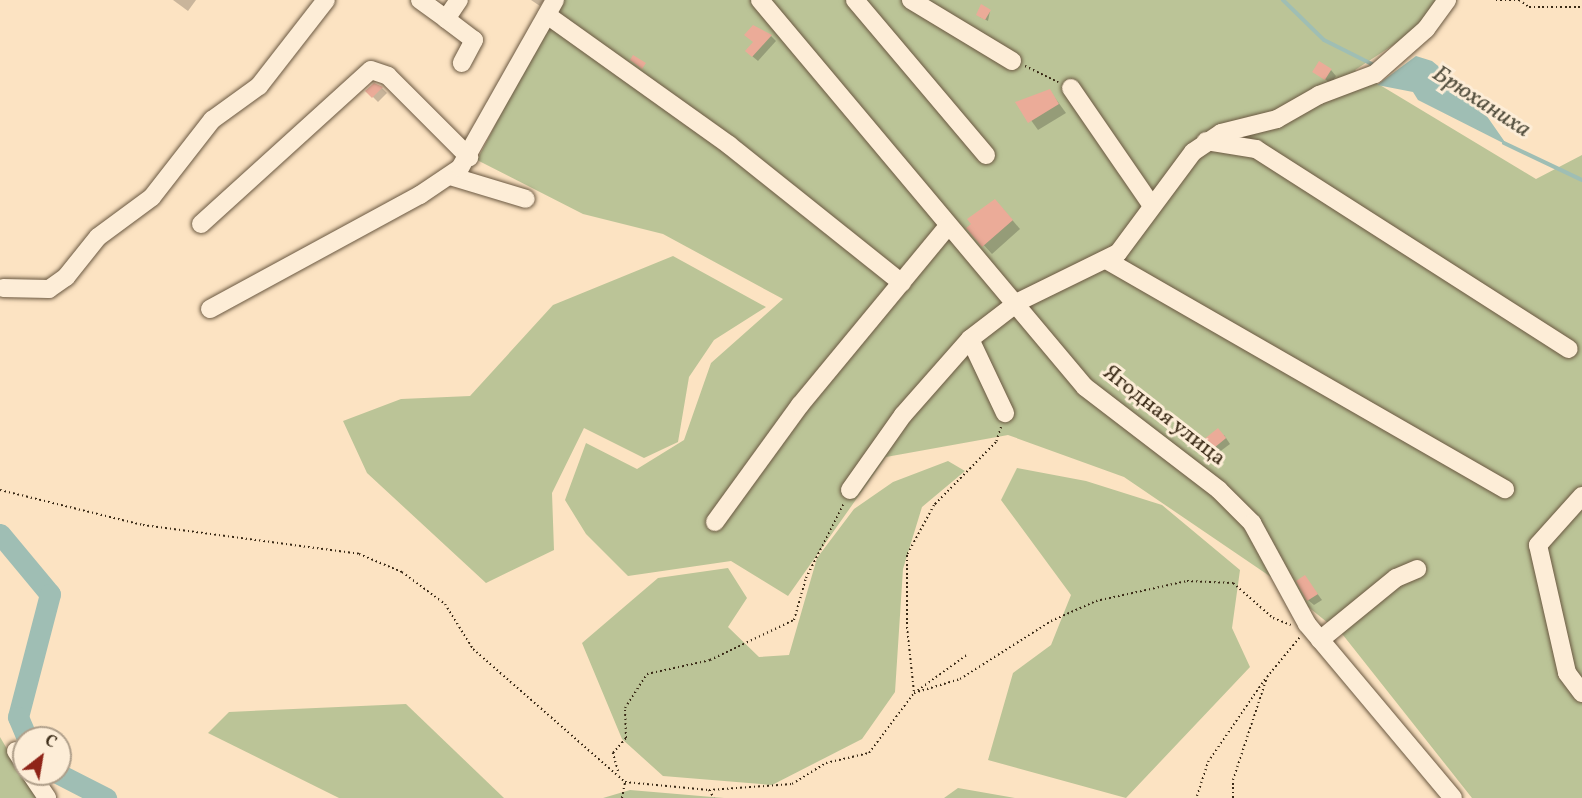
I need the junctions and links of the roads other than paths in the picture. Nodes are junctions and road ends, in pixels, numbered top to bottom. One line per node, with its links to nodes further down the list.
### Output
1 (326, 0): 23 (street)
2 (420, 0): 9 (street)
3 (459, 0): 9 (street)
4 (760, 0): 20 (street, Ягодная улица)
5 (855, 0): 14 (street)
6 (910, 0): 10 (street)
7 (1448, 0): 13 (street)
8 (551, 8): 15 (street); 22 (street)
9 (446, 19): 11 (street)
10 (1012, 61)
11 (462, 63)
12 (1071, 88): 18 (street)
13 (1206, 141): 18 (street); 27 (street)
14 (986, 155)
15 (469, 158): 16 (street); 19 (street)
16 (450, 176): 17 (street); 25 (street)
17 (526, 199)
18 (1152, 206): 21 (street)
19 (201, 224)
20 (948, 226): 22 (street); 24 (street, Ягодная улица)
21 (1108, 261): 24 (street); 29 (street)
22 (902, 283): 32 (street)
23 (3, 288)
24 (1018, 302): 26 (street); 34 (street, Ягодная улица)
25 (210, 309)
26 (970, 339): 28 (street); 30 (street)
27 (1569, 349)
28 (1005, 413)
29 (1505, 489)
30 (850, 490)
31 (1582, 496): 35 (street)
32 (716, 522)
33 (1417, 569): 34 (street)
34 (1320, 640): 36 (street, Ягодная улица)
35 (1582, 693)
36 (1453, 798)

